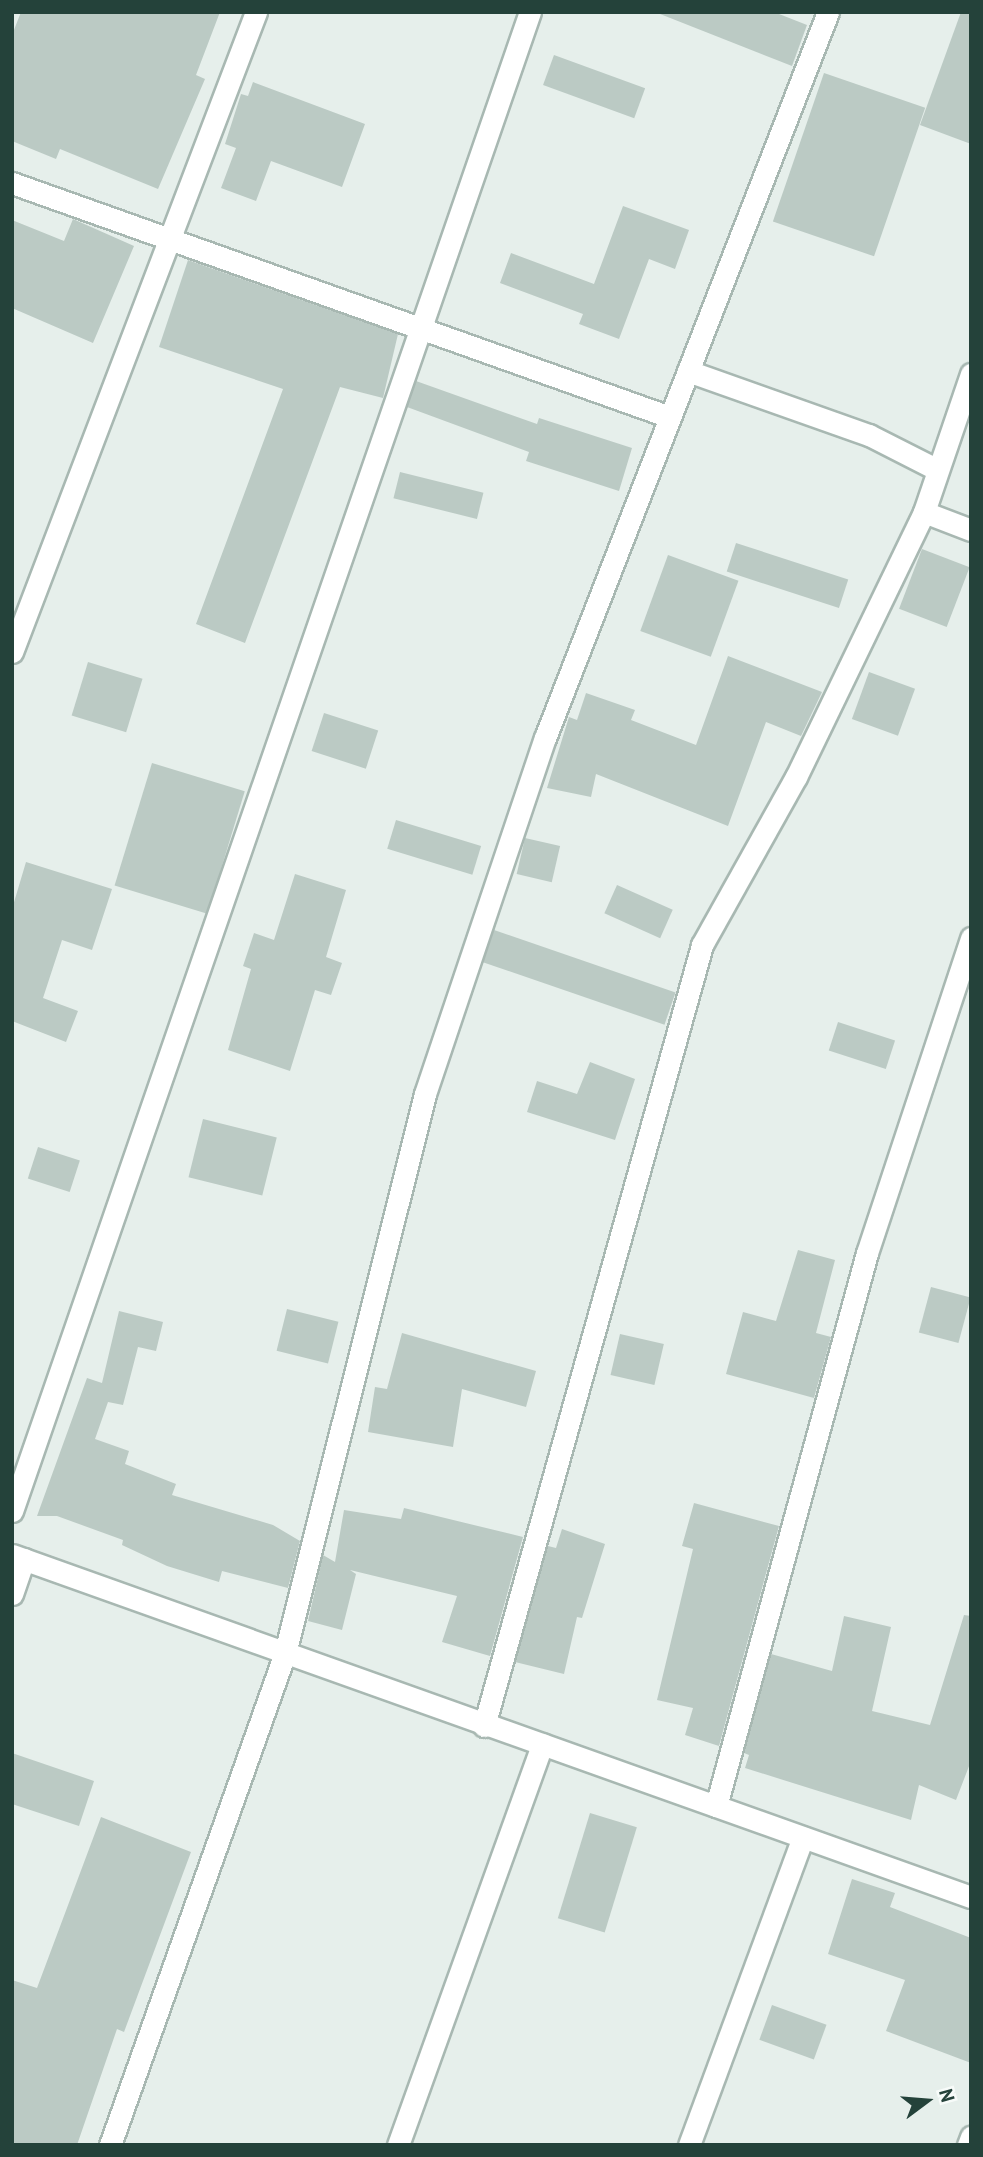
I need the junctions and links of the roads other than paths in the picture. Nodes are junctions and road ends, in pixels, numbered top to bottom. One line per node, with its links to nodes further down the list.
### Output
1 (256, 12): 5 (street)
2 (530, 12): 6 (street)
3 (828, 12): 7 (street)
4 (12, 183): 5 (street)
5 (170, 237): 6 (street); 13 (street)
6 (420, 326): 9 (street); 15 (street)
7 (688, 371): 9 (street); 10 (street)
8 (971, 374): 10 (street)
9 (670, 417): 18 (street)
10 (938, 470): 11 (street)
11 (924, 512): 12 (street); 19 (street)
12 (971, 530)
13 (12, 652)
14 (971, 938): 21 (street)
15 (12, 1511)
16 (18, 1557): 17 (street); 18 (street)
17 (12, 1594)
18 (285, 1653): 19 (street); 25 (street)
19 (484, 1726): 20 (street)
20 (542, 1744): 21 (street); 26 (street)
21 (716, 1806): 22 (street)
22 (803, 1837): 23 (street); 27 (street)
23 (971, 1897)
24 (971, 2137): 28 (street)
25 (110, 2145)
26 (398, 2145)
27 (689, 2145)
28 (968, 2145)

